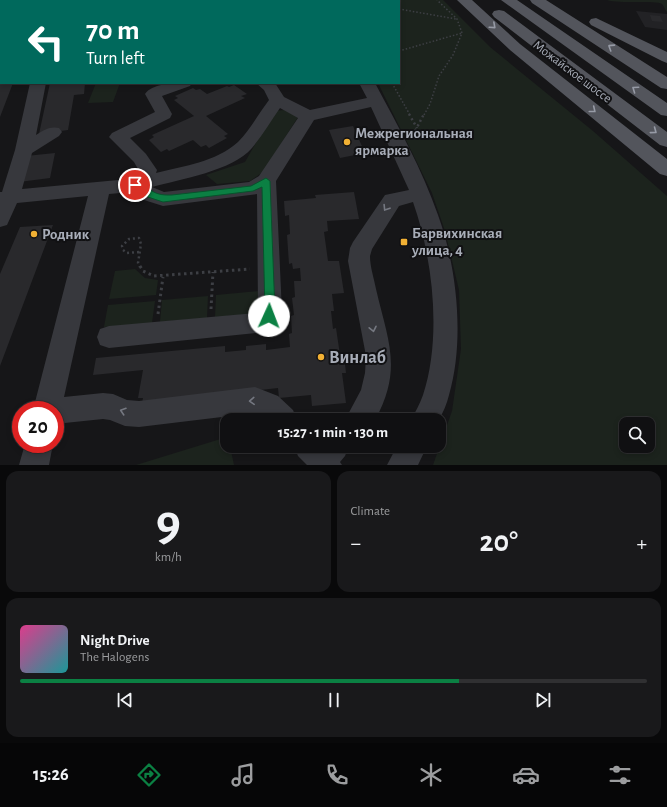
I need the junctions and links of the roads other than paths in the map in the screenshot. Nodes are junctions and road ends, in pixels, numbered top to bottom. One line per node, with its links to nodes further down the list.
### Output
1 (464, 0): 18 (main road, one-way to 18)
2 (480, 0): 16 (main road, Можайское шоссе, one-way to 16)
3 (508, 0): 13 (main road, Можайское шоссе, one-way to 3)
4 (537, 0): 10 (main road, one-way to 4)
5 (559, 0): 6 (main road)
6 (667, 58)
7 (38, 84): 17 (street)
8 (181, 84): 20 (street)
9 (266, 84): 12 (street)
10 (667, 84)
11 (371, 92): 14 (street); 22 (street)
12 (277, 100): 14 (street); 20 (street)
13 (667, 111)
14 (308, 116): 19 (street)
15 (53, 132): 17 (street)
16 (667, 141)
17 (24, 150): 23 (street)
18 (667, 169)
19 (266, 181): 20 (street); 25 (street)
20 (135, 185): 21 (street)
21 (100, 189): 23 (street); 26 (street)
22 (420, 194): 29 (street, one-way to 29); 30 (street)
23 (3, 196): 24 (street)
24 (0, 220)
25 (109, 337)
26 (49, 401)
27 (64, 410): 28 (street, one-way to 27)
28 (276, 413)
29 (363, 413)
30 (428, 413)
31 (37, 453): 33 (street)
32 (409, 453): 34 (street)
33 (34, 465)
34 (402, 465)

